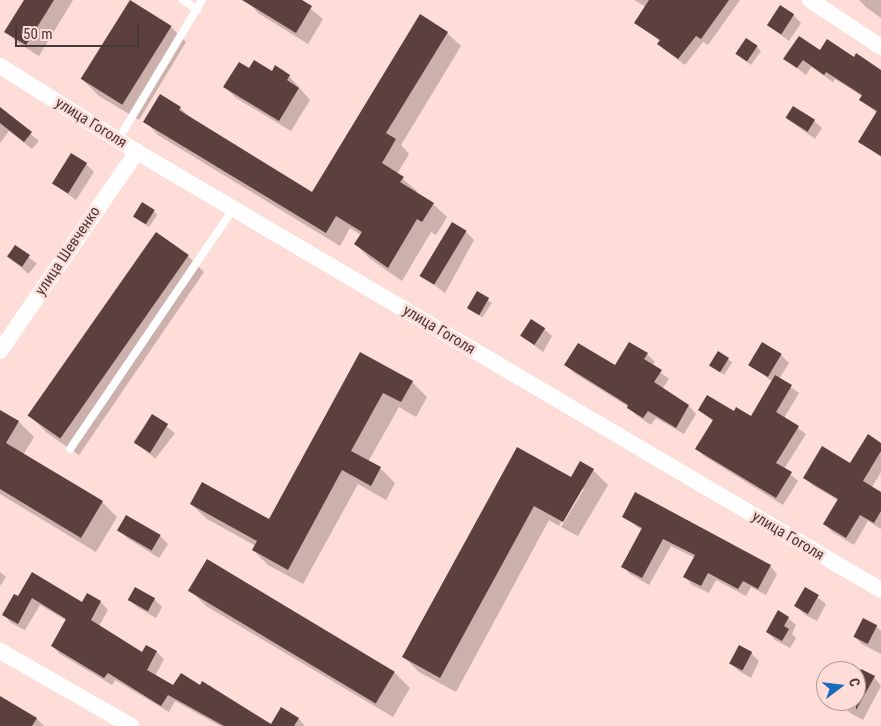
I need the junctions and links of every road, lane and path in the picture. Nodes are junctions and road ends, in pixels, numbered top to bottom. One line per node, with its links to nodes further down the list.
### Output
1 (183, 0): 4 (lane)
2 (202, 0): 4 (lane)
3 (810, 0): 5 (street)
4 (197, 8): 7 (lane)
5 (881, 46)
6 (0, 66): 7 (street, улица Гоголя)
7 (118, 140): 8 (street, улица Гоголя)
8 (137, 152): 9 (street, улица Гоголя); 10 (street, улица Шевченко)
9 (233, 208): 11 (lane); 12 (street, улица Гоголя)
10 (0, 351)
11 (70, 448)
12 (881, 590)
13 (0, 651): 14 (street)
14 (131, 726)

